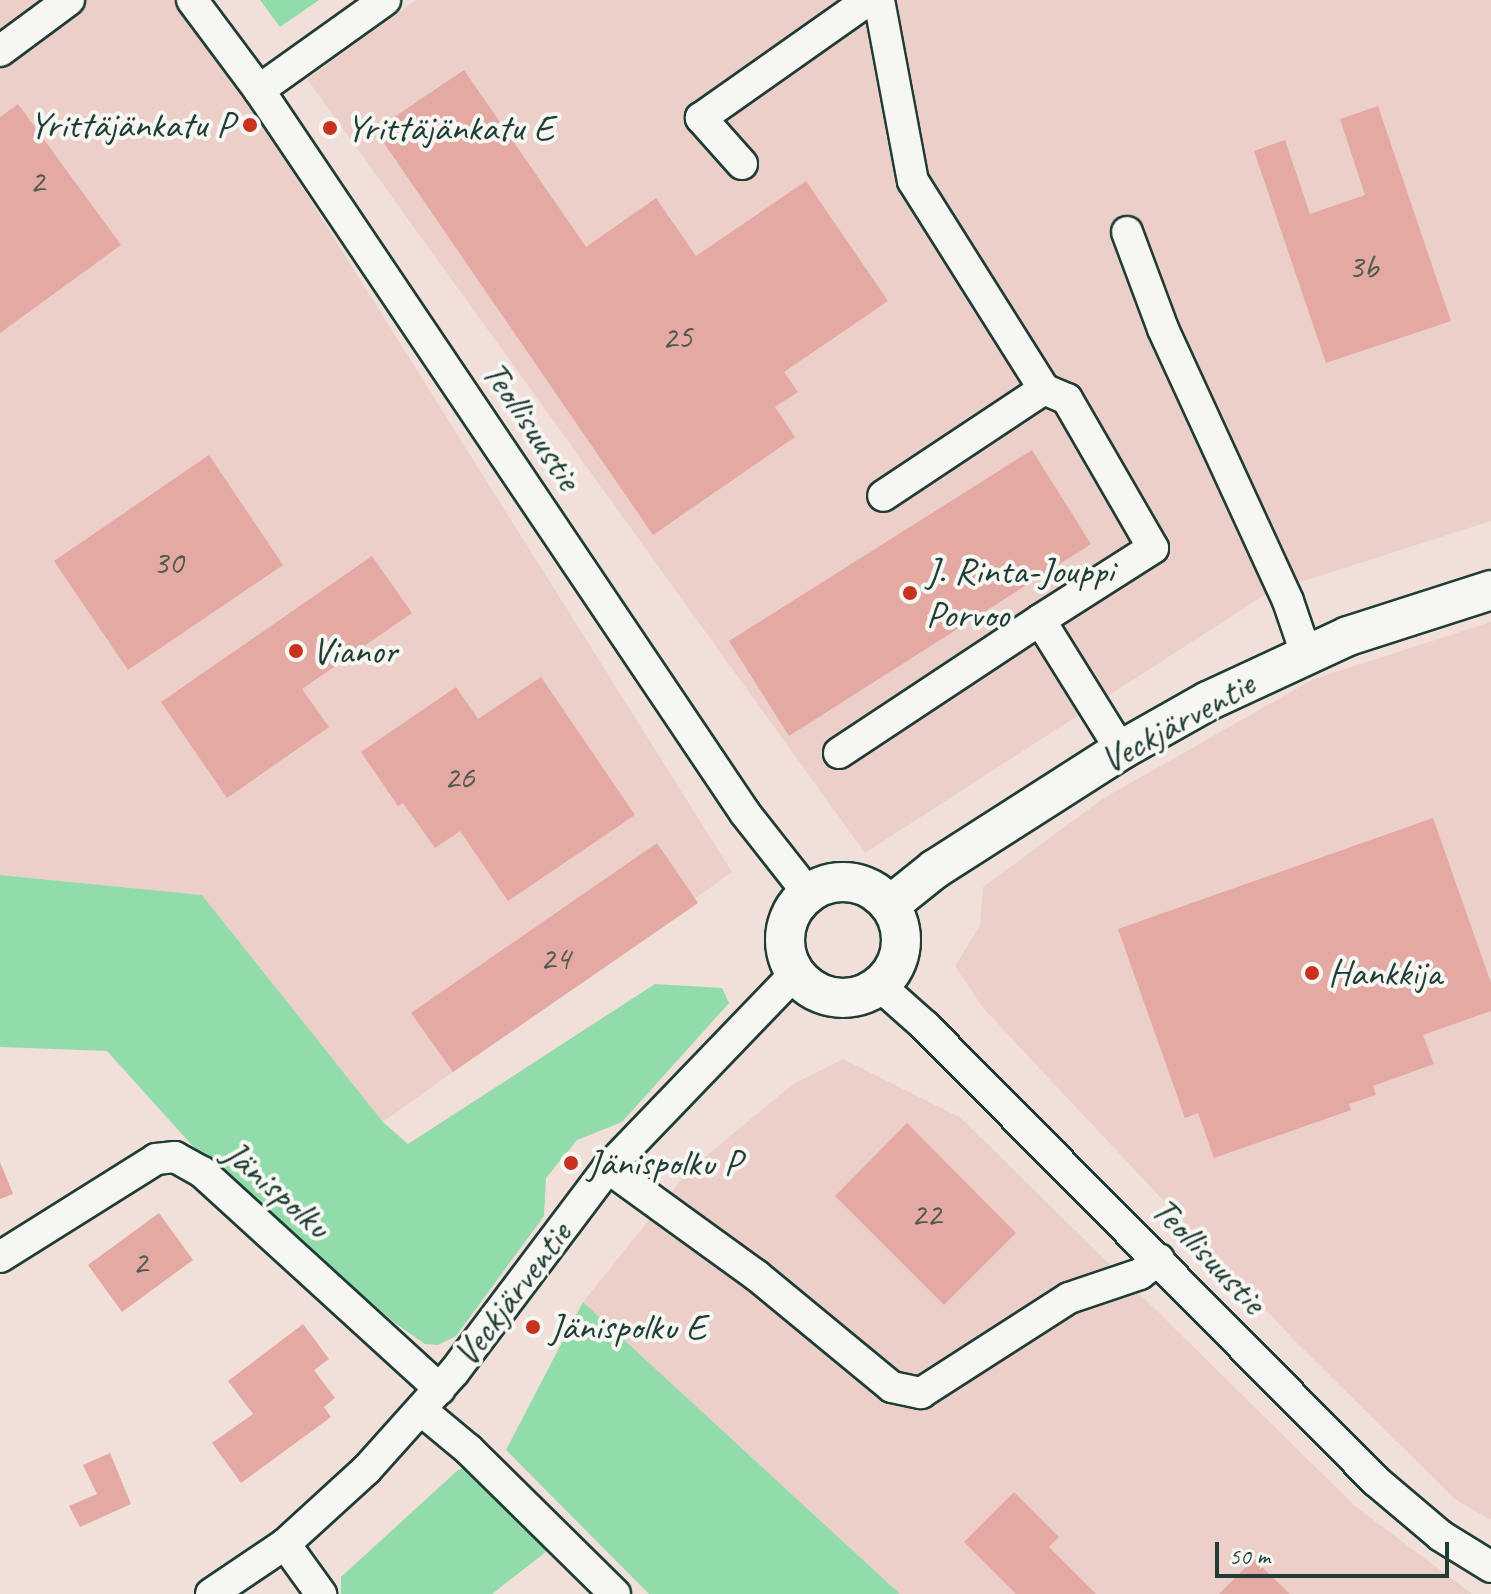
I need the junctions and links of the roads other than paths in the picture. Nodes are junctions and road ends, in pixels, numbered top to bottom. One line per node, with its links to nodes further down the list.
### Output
1 (69, 0): 6 (street)
2 (192, 0): 7 (street, Teollisuustie)
3 (385, 0): 7 (street)
4 (868, 0): 8 (street)
5 (879, 0): 10 (street)
6 (0, 51)
7 (259, 90): 17 (street, Teollisuustie)
8 (742, 164)
9 (1127, 232): 14 (street)
10 (1044, 389): 11 (street); 13 (street)
11 (883, 496)
12 (1491, 590): 14 (main road, Veckjärventie)
13 (1040, 620): 15 (street); 16 (street)
14 (1306, 654): 15 (main road, Veckjärventie)
15 (1121, 750): 18 (main road, Veckjärventie)
16 (839, 753)
17 (808, 893): 18 (main road); 19 (main road)
18 (890, 905): 20 (main road)
19 (795, 974): 20 (main road); 21 (street, Veckjärventie)
20 (880, 986): 23 (street, Teollisuustie)
21 (608, 1168): 23 (street); 24 (street, Veckjärventie)
22 (0, 1257): 24 (street, Jänispolku)
23 (1159, 1259): 26 (street, Teollisuustie)
24 (431, 1399): 25 (street, Veckjärventie); 29 (street, Jänispolku)
25 (285, 1544): 27 (street, Veckjärventie); 28 (street)
26 (1491, 1567)
27 (211, 1594)
28 (321, 1594)
29 (615, 1594)

